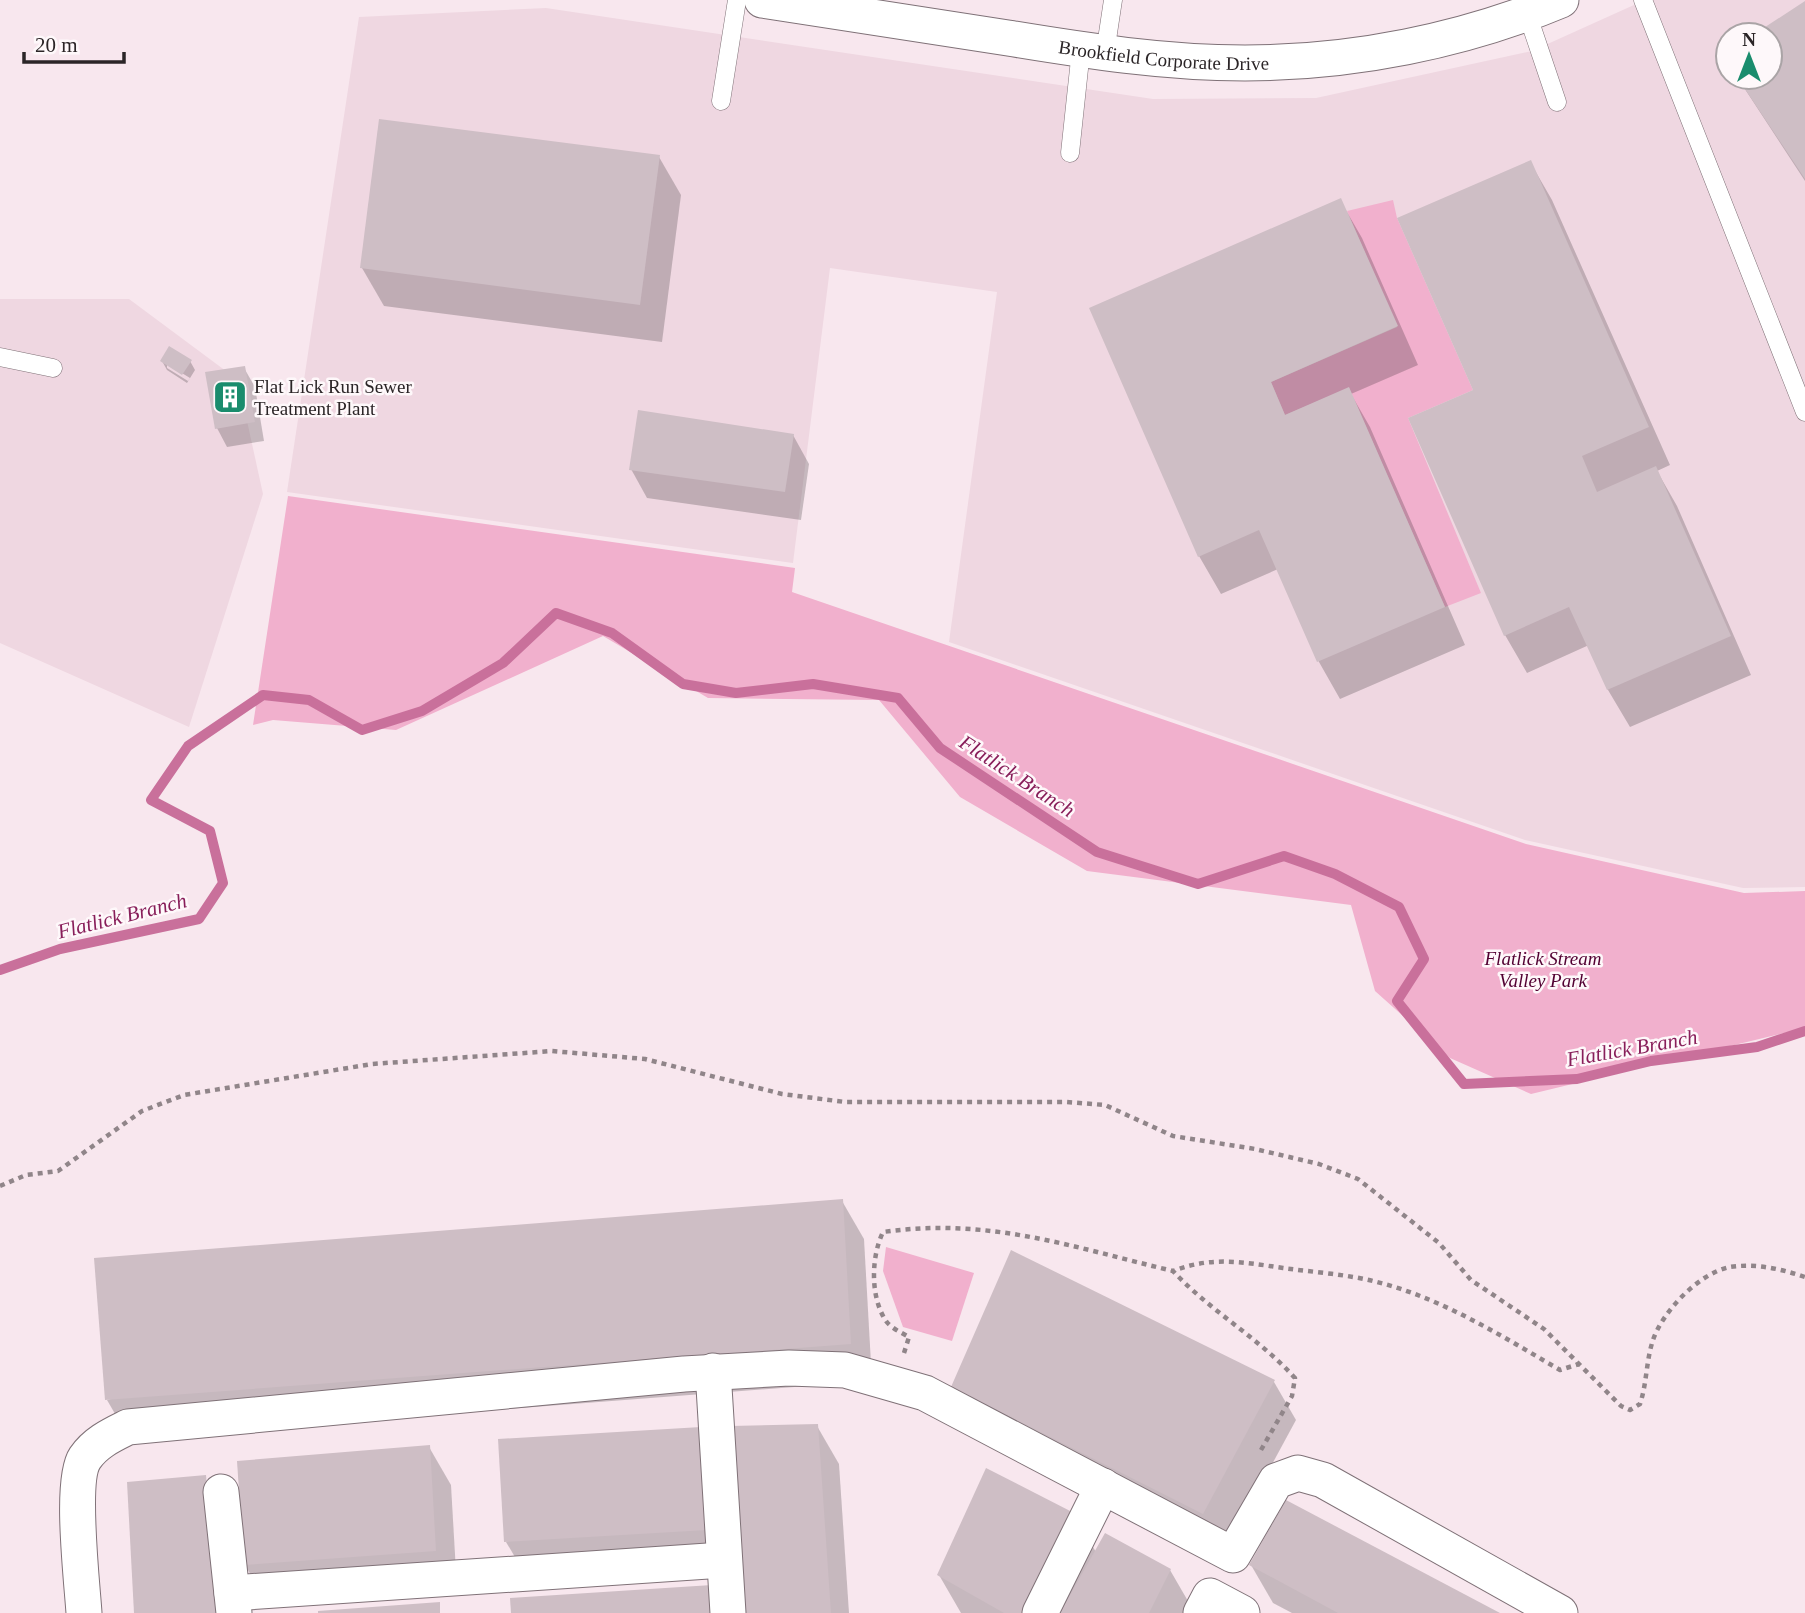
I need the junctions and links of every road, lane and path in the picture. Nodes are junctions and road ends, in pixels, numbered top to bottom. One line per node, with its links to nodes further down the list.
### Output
1 (737, 0): 8 (lane)
2 (762, 0): 7 (street, Brookfield Corporate Drive)
3 (1113, 0): 7 (lane)
4 (1561, 0): 6 (street, Brookfield Corporate Drive)
5 (1643, 0): 13 (lane)
6 (1525, 6): 7 (street, Brookfield Corporate Drive); 9 (lane)
7 (1093, 51): 10 (lane)
8 (721, 101)
9 (1557, 102)
10 (1070, 153)
11 (0, 357): 12 (lane)
12 (52, 368)
13 (1805, 412)
14 (0, 1186): 17 (path)
15 (1173, 1271): 17 (path); 19 (path); 20 (path)
16 (1805, 1277): 17 (path)
17 (1579, 1364)
18 (713, 1371): 19 (street); 24 (street); 27 (street)
19 (895, 1385): 21 (street)
20 (1258, 1455)
21 (1103, 1486): 23 (street); 29 (street)
22 (221, 1492): 25 (street)
23 (1233, 1555): 26 (street); 31 (street)
24 (723, 1560): 25 (street); 28 (street)
25 (233, 1603)
26 (1206, 1604): 30 (street)
27 (84, 1613)
28 (728, 1613)
29 (1040, 1613)
30 (1242, 1613)
31 (1560, 1613)

